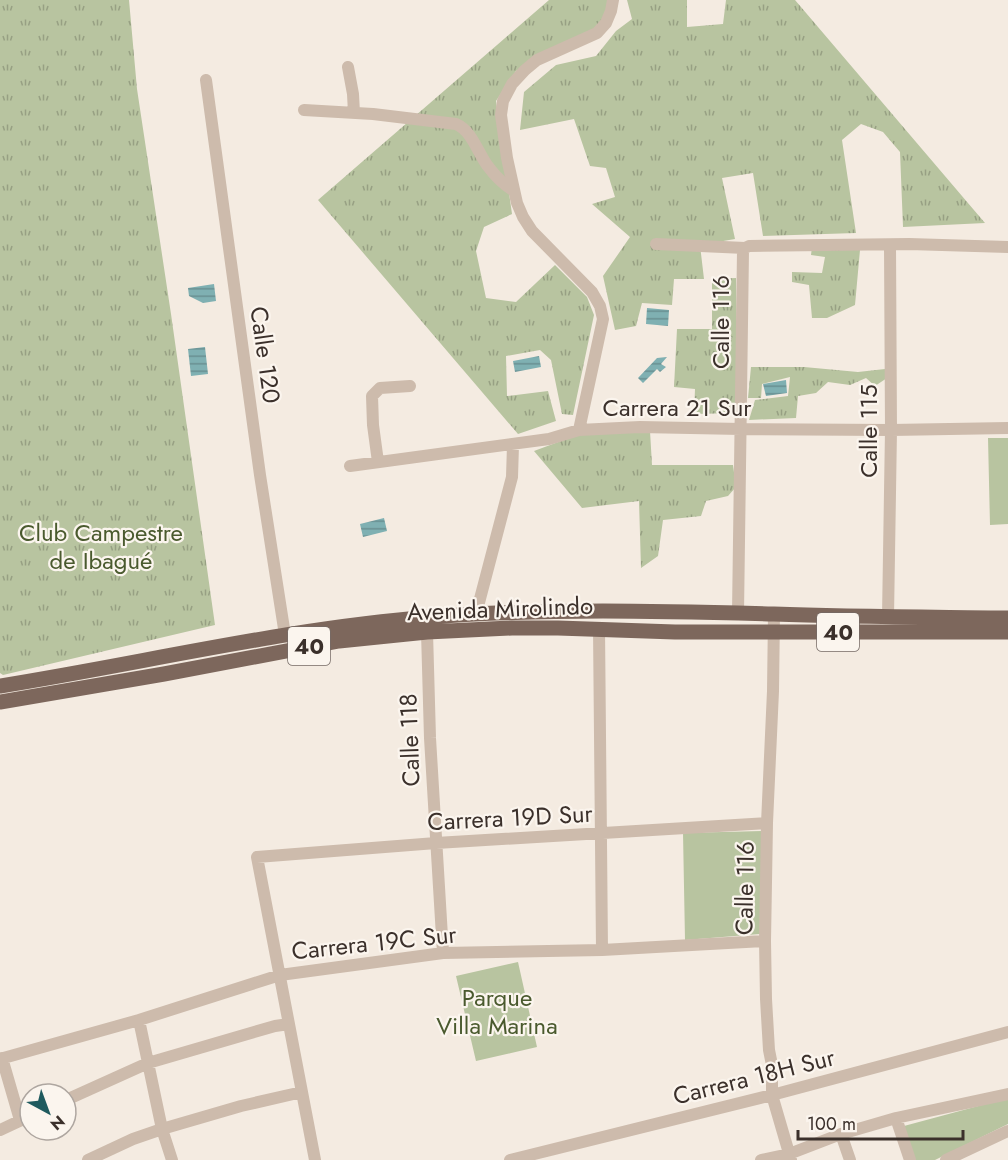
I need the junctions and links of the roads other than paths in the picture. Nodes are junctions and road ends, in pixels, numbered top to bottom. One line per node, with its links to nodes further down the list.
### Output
1 (613, 0): 6 (street)
2 (348, 67): 5 (street)
3 (206, 80): 28 (street, Calle 120)
4 (304, 110): 5 (street)
5 (354, 113): 6 (street)
6 (514, 191): 14 (street)
7 (656, 244): 10 (street)
8 (890, 245): 9 (street); 10 (street); 15 (street, Calle 115)
9 (1008, 247)
10 (745, 248): 13 (street, Calle 116)
11 (410, 386): 17 (street)
12 (1008, 428): 15 (street, Carrera 21 Sur)
13 (741, 429): 14 (street, Carrera 21 Sur); 15 (street, Carrera 21 Sur); 19 (street, Calle 116)
14 (579, 430): 16 (street, Carrera 21 Sur)
15 (891, 430): 22 (street, Calle 115)
16 (513, 444): 17 (street, Carrera 21 Sur); 21 (street)
17 (378, 462): 18 (street, Carrera 21 Sur)
18 (350, 466)
19 (738, 613): 20 (main road, Avenida Mirolindo / 40); 21 (main road, Avenida Mirolindo / 40)
20 (774, 614): 22 (main road, Avenida Mirolindo / 40); 26 (street, Calle 116)
21 (476, 615): 28 (main road, Avenida Mirolindo / 40)
22 (888, 617): 23 (main road, Avenida Mirolindo / 40)
23 (1008, 618)
24 (599, 628): 25 (main road, Avenida Mirolindo / 40); 26 (main road, Avenida Mirolindo / 40); 32 (street)
25 (427, 632): 30 (main road, Avenida Mirolindo / 40); 33 (street, Calle 118)
26 (773, 632): 27 (main road, Avenida Mirolindo / 40); 31 (street, Calle 116)
27 (1008, 632)
28 (285, 635): 29 (main road, Avenida Mirolindo / 40)
29 (0, 686)
30 (0, 702)
31 (766, 823): 32 (street, Carrera 19D Sur); 34 (street, Calle 116)
32 (602, 833): 33 (street, Carrera 19D Sur); 35 (street)
33 (436, 843): 36 (street, Calle 118); 37 (street, Carrera 19D Sur)
34 (765, 941): 35 (street, Carrera 19C Sur); 46 (street, Calle 116)
35 (602, 950): 36 (street, Carrera 19C Sur)
36 (443, 953): 37 (street, Carrera 19C Sur)
37 (280, 975): 38 (street, Carrera 19C Sur); 39 (street)
38 (139, 1020): 41 (street, Carrera 19C Sur); 42 (street)
39 (289, 1024): 42 (street); 43 (street)
40 (1008, 1032): 46 (street, Carrera 18H Sur)
41 (1, 1059): 47 (street)
42 (148, 1063): 45 (street); 50 (street)
43 (303, 1092): 50 (street); 57 (street)
44 (1008, 1094): 48 (street)
45 (78, 1095)
46 (772, 1095): 54 (street, Calle 116); 58 (street, Carrera 18H Sur)
47 (18, 1101)
48 (896, 1118): 53 (street); 61 (street)
49 (18, 1121): 51 (street)
50 (162, 1129): 55 (street); 56 (street)
51 (0, 1130)
52 (1008, 1131): 62 (street)
53 (841, 1134): 54 (street); 60 (street)
54 (790, 1157): 59 (street)
55 (88, 1160)
56 (172, 1160)
57 (315, 1160)
58 (510, 1160)
59 (761, 1160)
60 (850, 1160)
61 (910, 1160)
62 (946, 1160)

